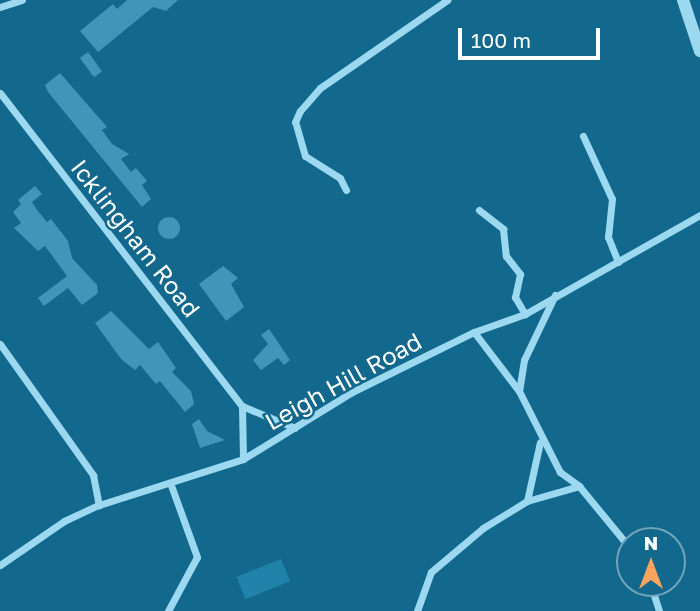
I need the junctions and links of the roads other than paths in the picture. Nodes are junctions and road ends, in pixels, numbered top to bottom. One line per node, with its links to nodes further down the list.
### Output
1 (22, 0): 4 (street)
2 (447, 0): 8 (street)
3 (683, 0): 5 (street)
4 (0, 7)
5 (700, 51)
6 (0, 93): 17 (street, Icklingham Road)
7 (583, 136): 11 (street)
8 (346, 190)
9 (479, 210): 13 (street)
10 (700, 215): 11 (street, Leigh Hill Road)
11 (618, 262): 12 (street, Leigh Hill Road)
12 (556, 295): 13 (street, Leigh Hill Road); 16 (street)
13 (525, 314): 14 (street, Leigh Hill Road)
14 (474, 332): 16 (street); 18 (street, Leigh Hill Road)
15 (0, 344): 24 (street)
16 (519, 391): 19 (street)
17 (242, 406): 18 (street, Icklingham Road); 20 (street)
18 (295, 428): 20 (street, Leigh Hill Road)
19 (540, 442): 22 (street); 23 (street)
20 (243, 459): 21 (street, Leigh Hill Road)
21 (171, 485): 24 (street, Leigh Hill Road); 27 (street)
22 (579, 486): 23 (street); 25 (street)
23 (527, 501): 28 (street)
24 (99, 505): 26 (street, Leigh Hill Road)
25 (616, 531)
26 (0, 565)
27 (168, 611)
28 (417, 611)

